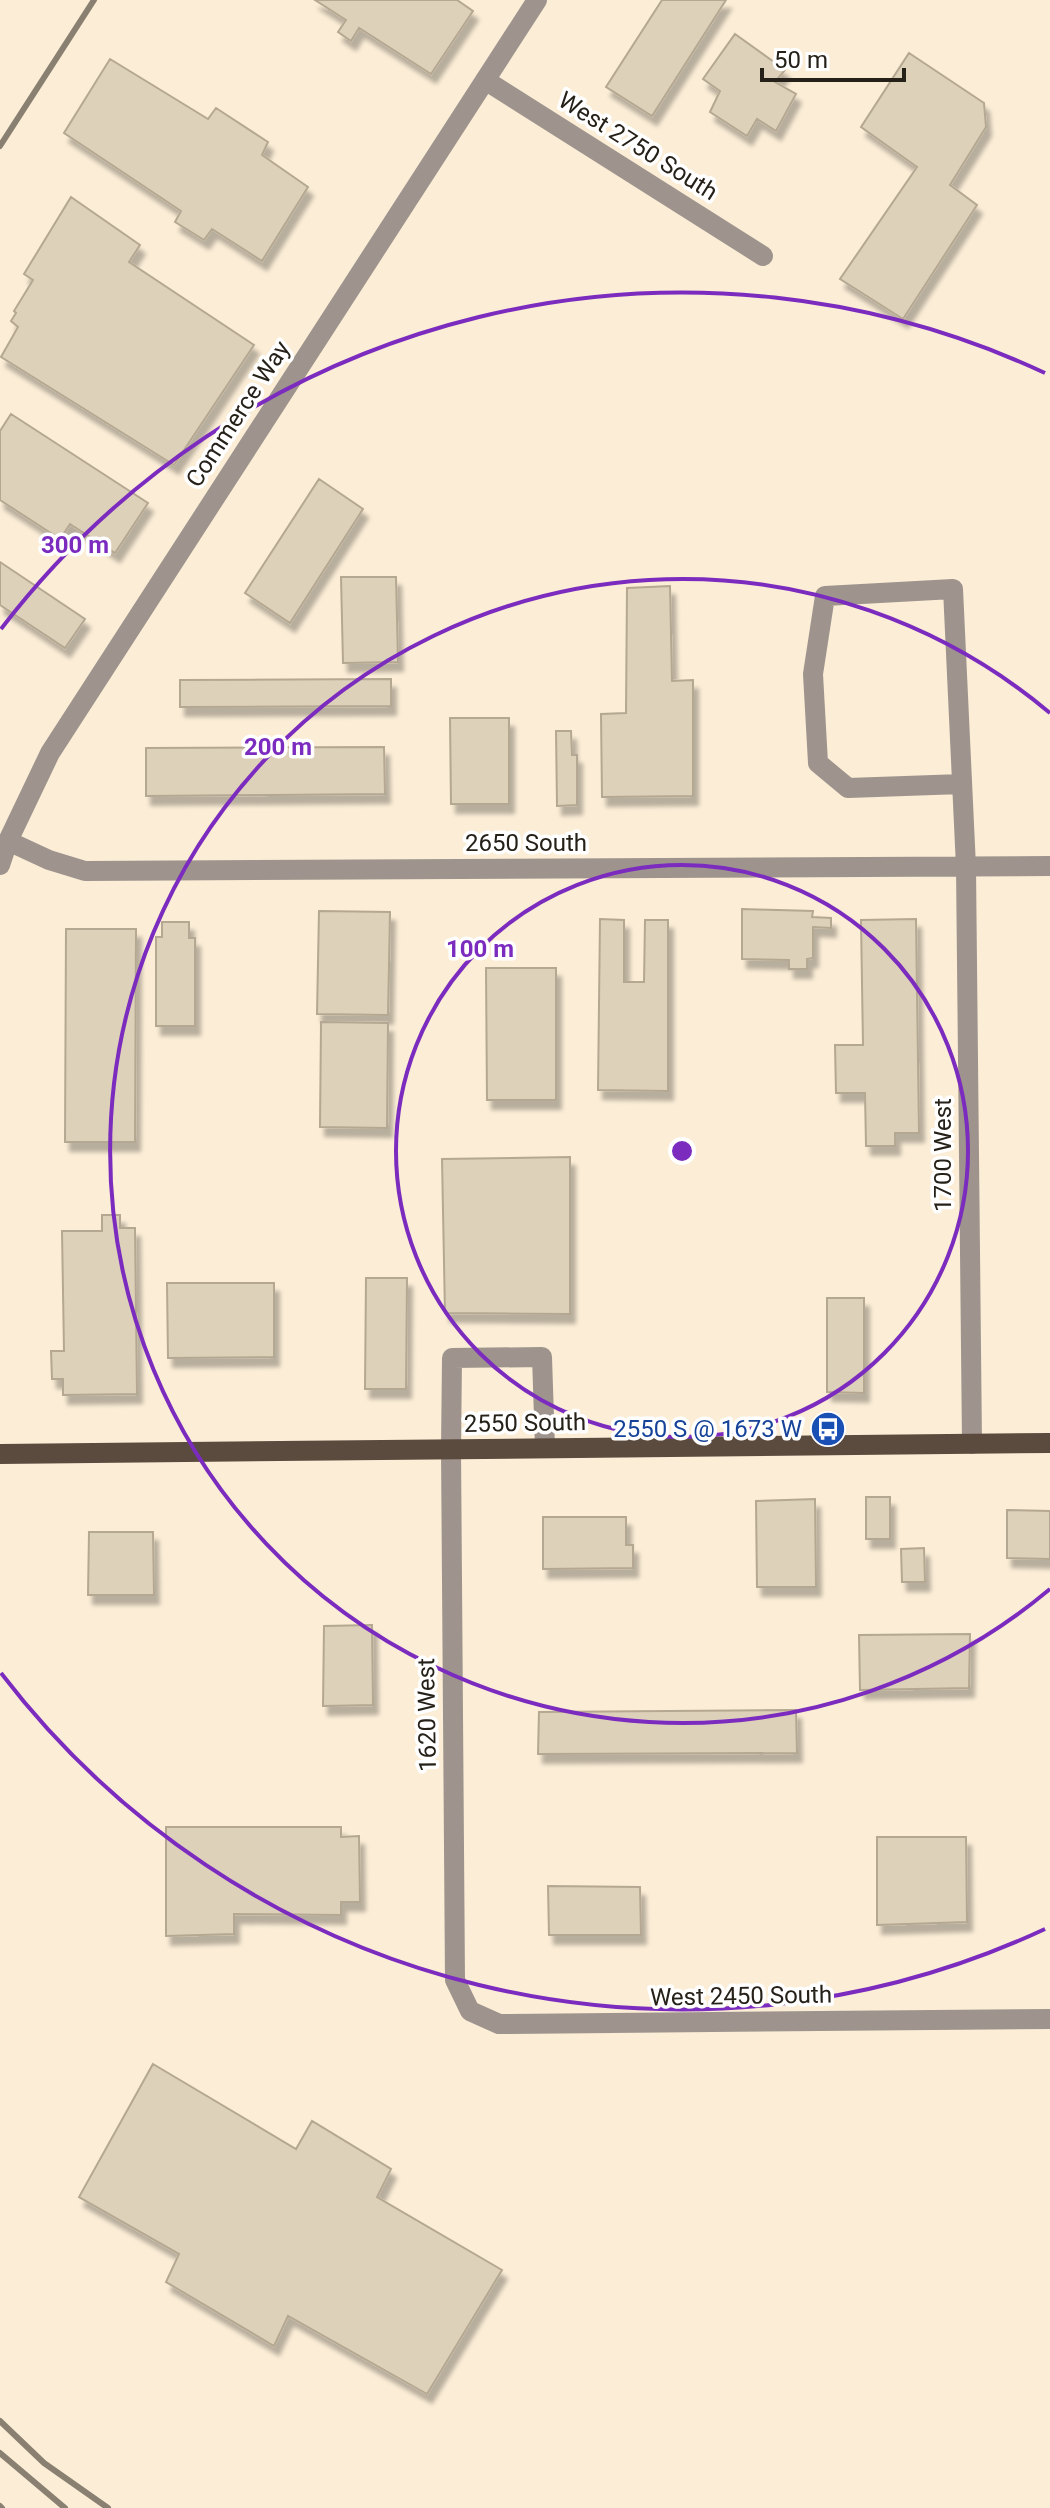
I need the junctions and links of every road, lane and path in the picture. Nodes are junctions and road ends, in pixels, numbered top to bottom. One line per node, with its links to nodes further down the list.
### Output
1 (537, 0): 2 (street, Commerce Way)
2 (485, 80): 3 (street, West 2750 South); 5 (street, Commerce Way)
3 (763, 256)
4 (962, 784): 4 (street, 1700 West); 8 (street, 1700 West)
5 (8, 841): 6 (street, Commerce Way); 8 (street, 2650 South)
6 (0, 865)
7 (1050, 866): 8 (street, 2650 South)
8 (966, 867): 10 (street, 1700 West)
9 (1050, 1443): 10 (main road, 2550 South)
10 (972, 1444): 11 (main road, 2550 South)
11 (545, 1448): 12 (main road, 2550 South); 12 (street, 1620 West)
12 (451, 1449): 13 (main road, 2550 South); 14 (street, 1620 West)
13 (0, 1454)
14 (455, 1980): 15 (street, West 2450 South)
15 (1050, 2019)

